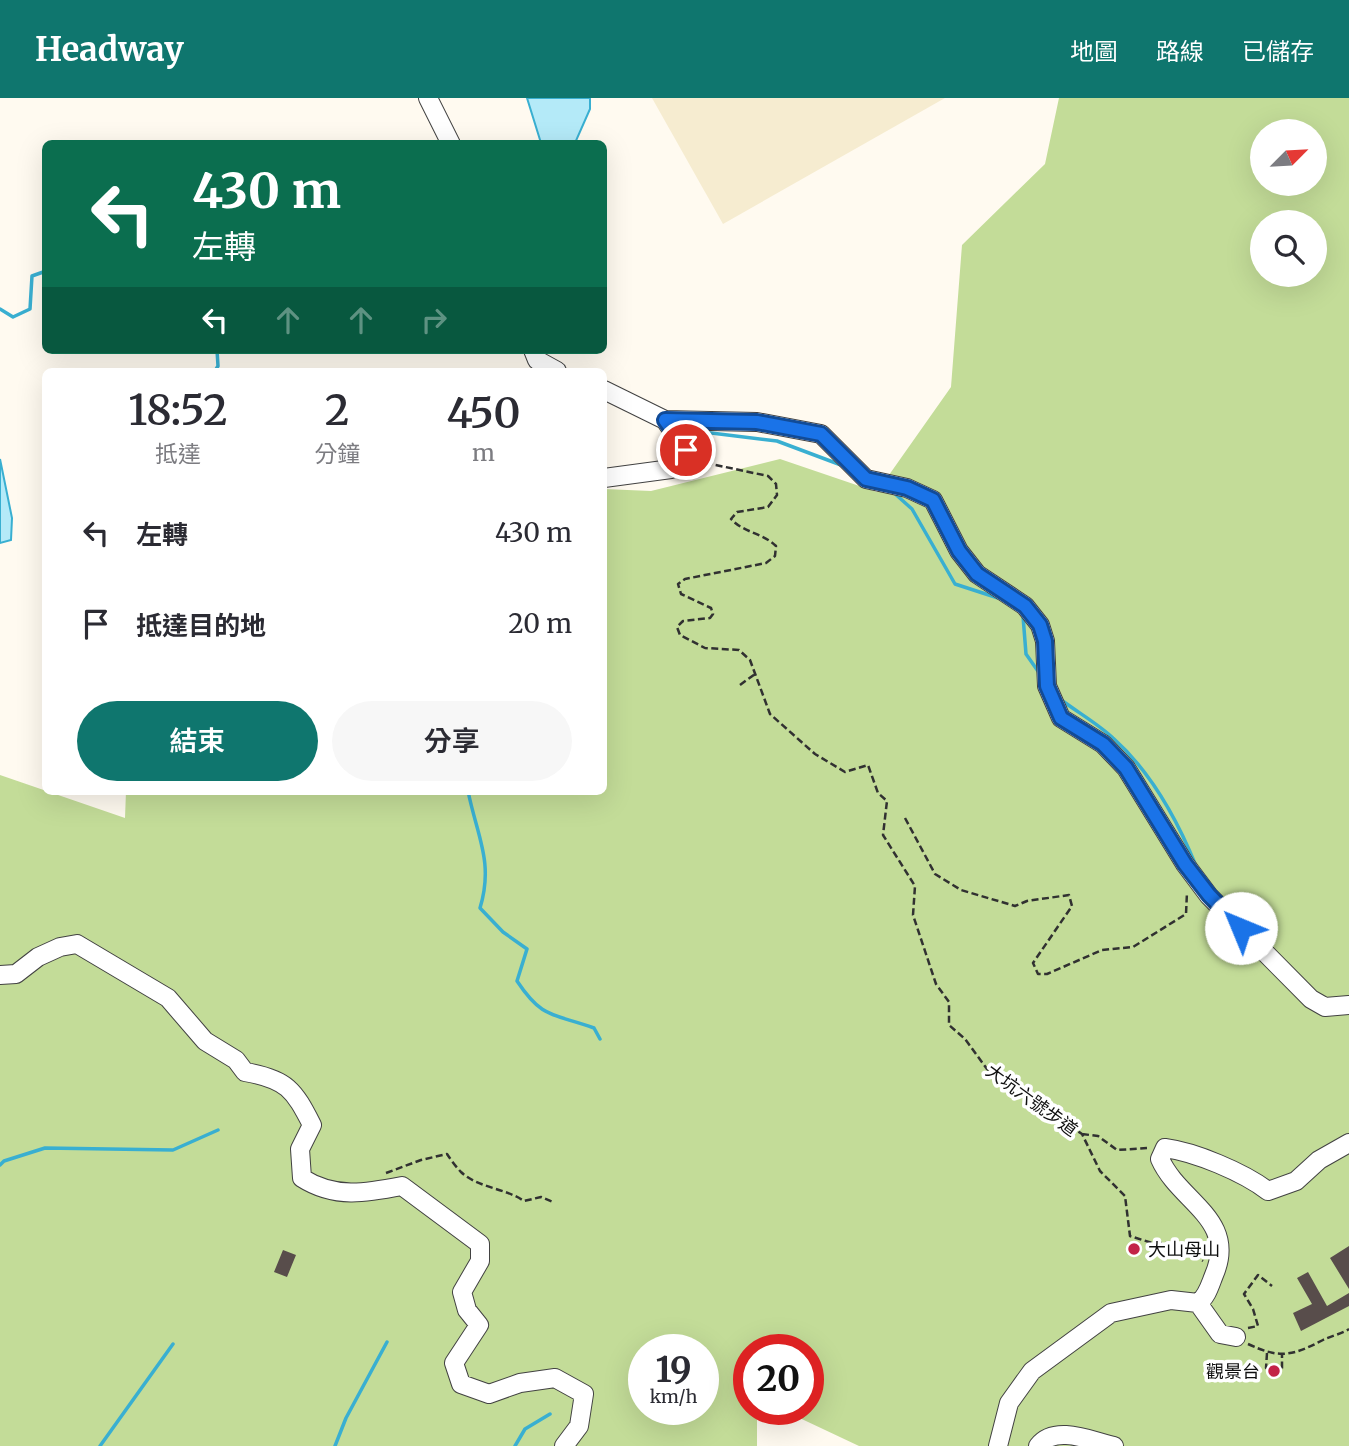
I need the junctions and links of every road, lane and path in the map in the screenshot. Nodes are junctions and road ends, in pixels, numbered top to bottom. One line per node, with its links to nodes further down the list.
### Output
1 (428, 98): 2 (lane)
2 (449, 140)
3 (607, 391): 4 (lane)
4 (665, 420): 5 (lane); 12 (lane)
5 (686, 450): 6 (lane); 7 (path, 大坑六號步道)
6 (607, 478)
7 (755, 674): 8 (path); 13 (path, 大坑六號步道)
8 (740, 685)
9 (905, 818): 10 (path)
10 (1187, 891)
11 (0, 975): 16 (lane)
12 (1349, 1005)
13 (1082, 1134): 15 (path); 18 (path, 大坑六號步道)
14 (1349, 1143): 15 (lane)
15 (1165, 1148): 20 (lane)
16 (372, 1192): 17 (path); 26 (lane)
17 (553, 1202)
18 (1179, 1254)
19 (1272, 1286): 22 (path)
20 (1198, 1303): 22 (lane); 27 (lane)
21 (1349, 1329): 25 (path)
22 (1232, 1337)
23 (1260, 1349): 24 (path)
24 (1267, 1353): 25 (path); 25 (path)
25 (1282, 1355)
26 (564, 1446)
27 (998, 1446)
28 (1038, 1446): 29 (lane)
29 (1114, 1446)

